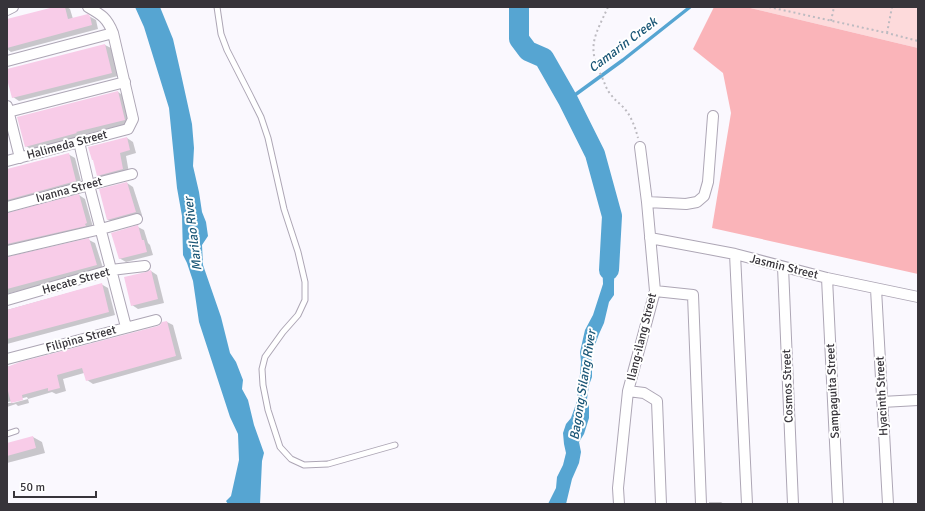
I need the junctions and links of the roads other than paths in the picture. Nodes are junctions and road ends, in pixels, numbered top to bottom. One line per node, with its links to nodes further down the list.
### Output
1 (13, 7): 4 (street)
2 (88, 7): 5 (street)
3 (217, 7): 39 (lane)
4 (7, 10)
5 (113, 33): 6 (street); 7 (street)
6 (7, 61)
7 (125, 82): 8 (street); 10 (street, Halimeda Street)
8 (8, 109): 12 (street)
9 (713, 116): 16 (street)
10 (79, 142): 12 (street, Halimeda Street); 15 (street)
11 (640, 147): 16 (street, Ilang-ilang Street)
12 (20, 158): 13 (street, Halimeda Street)
13 (7, 161)
14 (132, 174): 15 (street, Ivanna Street)
15 (89, 185): 17 (street, Ivanna Street); 19 (street)
16 (647, 202): 20 (street, Ilang-ilang Street)
17 (7, 207)
18 (137, 219): 19 (street)
19 (101, 229): 21 (street); 25 (street)
20 (650, 238): 22 (street, Jasmin Street); 28 (street, Ilang-ilang Street)
21 (7, 251)
22 (735, 254): 24 (street, Jasmin Street); 43 (street)
23 (145, 266): 25 (street, Hecate Street)
24 (783, 267): 26 (street, Jasmin Street); 44 (street, Cosmos Street)
25 (111, 270): 30 (street, Hecate Street); 32 (street)
26 (827, 278): 27 (street, Jasmin Street); 45 (street, Sampaguita Street)
27 (876, 289): 29 (street, Jasmin Street); 36 (street, Hyacinth Street)
28 (655, 291): 34 (street, Ilang-ilang Street); 42 (street)
29 (918, 297)
30 (7, 300)
31 (156, 320): 32 (street, Filipina Street)
32 (126, 327): 33 (street, Filipina Street)
33 (7, 358)
34 (628, 391): 40 (street, Ilang-ilang Street); 41 (street)
35 (918, 400): 36 (street)
36 (882, 402): 46 (street, Hyacinth Street)
37 (16, 432): 38 (lane)
38 (7, 434)
39 (395, 445)
40 (619, 504)
41 (660, 504)
42 (701, 504)
43 (747, 504)
44 (793, 504)
45 (838, 504)
46 (888, 504)

